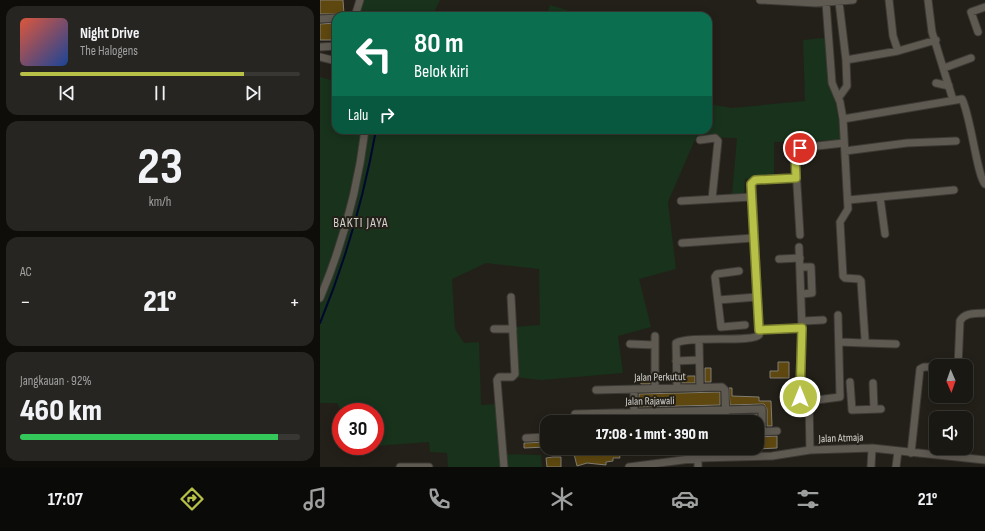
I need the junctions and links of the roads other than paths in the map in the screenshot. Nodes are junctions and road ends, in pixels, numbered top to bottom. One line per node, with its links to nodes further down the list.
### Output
1 (360, 0): 10 (street)
2 (764, 0): 6 (street)
3 (853, 0): 7 (street)
4 (889, 0): 17 (street)
5 (928, 0): 14 (street)
6 (816, 1): 8 (street)
7 (839, 2): 8 (street); 20 (street)
8 (826, 3): 25 (street)
9 (985, 7): 13 (street)
10 (356, 12)
11 (332, 18): 12 (street)
12 (320, 19)
13 (978, 32)
14 (936, 40): 17 (street); 22 (street)
15 (332, 46): 16 (street)
16 (320, 47)
17 (898, 51): 20 (street)
18 (320, 57): 21 (street)
19 (971, 58): 22 (street)
20 (846, 60): 25 (street)
21 (332, 61)
22 (944, 68): 24 (street)
23 (936, 83): 24 (street)
24 (949, 86): 26 (street)
25 (839, 97): 27 (street)
26 (953, 100): 27 (street); 33 (street)
27 (843, 119): 31 (street)
28 (365, 134): 52 (street)
29 (700, 140): 37 (street)
30 (956, 141): 31 (street)
31 (845, 147): 32 (street); 38 (street)
32 (796, 178): 35 (street); 41 (street)
33 (985, 184)
34 (954, 190): 36 (street)
35 (751, 197): 37 (street); 42 (street)
36 (880, 197): 38 (street); 40 (street)
37 (712, 199): 39 (street)
38 (848, 200): 65 (street)
39 (681, 201)
40 (885, 234)
41 (800, 235)
42 (754, 238): 43 (street); 51 (street)
43 (682, 243)
44 (799, 247): 45 (street)
45 (800, 258): 46 (street); 47 (street)
46 (779, 259)
47 (800, 267): 49 (street); 49 (street)
48 (739, 271): 53 (street)
49 (802, 294): 58 (street)
50 (510, 297): 60 (street)
51 (757, 297): 53 (street); 61 (street)
52 (320, 298)
53 (718, 300): 57 (street)
54 (985, 313): 69 (street)
55 (838, 315): 64 (street)
56 (824, 320): 58 (street)
57 (745, 325)
58 (802, 325): 61 (street); 82 (street)
59 (494, 329): 60 (street)
60 (513, 329): 104 (street)
61 (759, 330): 63 (street)
62 (655, 336): 68 (street)
63 (699, 340): 70 (street); 71 (street)
64 (839, 342): 65 (street); 80 (street)
65 (864, 343): 67 (street)
66 (630, 344): 68 (street)
67 (896, 344)
68 (655, 345): 76 (street)
69 (958, 359)
70 (699, 360): 71 (street); 75 (street)
71 (676, 361): 77 (street)
72 (929, 367): 98 (street)
73 (850, 382): 81 (street)
74 (873, 383): 81 (street)
75 (700, 387): 77 (street, Jalan Perkutut); 85 (street, Jalan Perkutut)
76 (655, 388): 77 (street, Jalan Perkutut); 78 (street, Jalan Perkutut)
77 (677, 388)
78 (634, 389): 79 (street, Jalan Perkutut); 86 (street)
79 (596, 390)
80 (840, 396): 81 (street); 82 (street)
81 (851, 396)
82 (809, 400): 96 (street)
83 (761, 401): 84 (street)
84 (762, 409): 85 (street, Jalan Rajawali); 90 (street)
85 (725, 410): 87 (street, Jalan Rajawali); 89 (street)
86 (634, 412): 87 (street, Jalan Rajawali); 88 (street, Jalan Rajawali)
87 (668, 412)
88 (576, 414)
89 (725, 415)
90 (761, 415)
91 (777, 431): 92 (street)
92 (764, 432)
93 (540, 437): 94 (street)
94 (526, 438)
95 (872, 448): 96 (street, Jalan Atmaja); 97 (street, Jalan Atmaja); 107 (street)
96 (810, 450): 99 (street, Jalan Atmaja)
97 (898, 451): 98 (street, Jalan Atmaja); 108 (street)
98 (911, 453): 101 (street, Jalan Atmaja)
99 (727, 457): 100 (street, Jalan Atmaja)
100 (698, 458): 105 (street, Jalan Atmaja); 106 (street)
101 (985, 458)
102 (400, 467): 103 (street)
103 (429, 467)
104 (504, 467)
105 (629, 467)
106 (698, 467)
107 (871, 467)
108 (896, 467)

